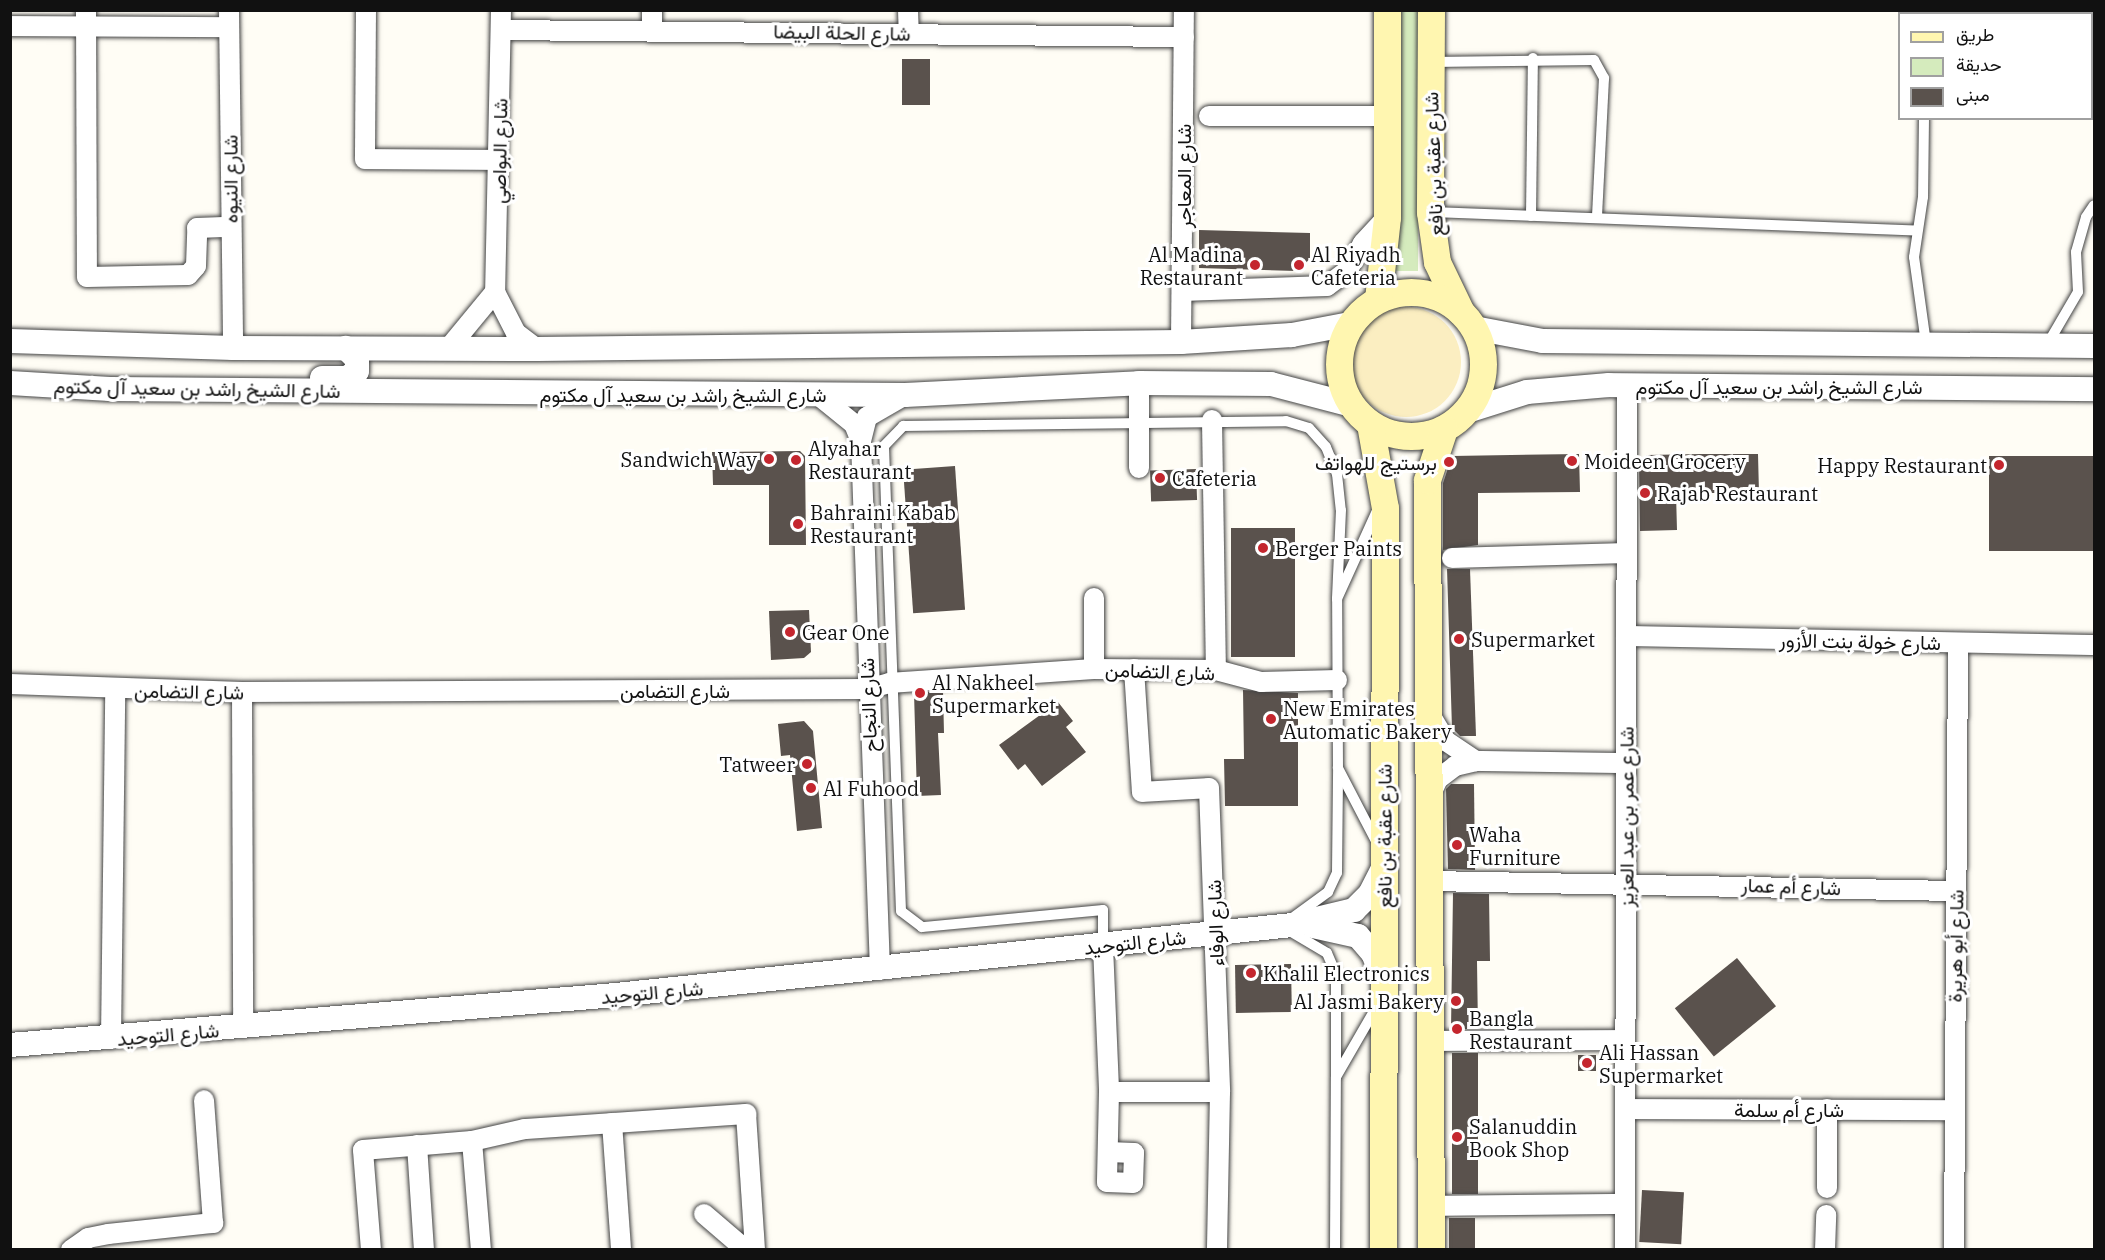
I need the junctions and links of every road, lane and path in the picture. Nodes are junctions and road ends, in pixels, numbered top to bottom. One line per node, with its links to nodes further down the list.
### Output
1 (366, 10): 18 (street)
2 (908, 10): 11 (street)
3 (1184, 10): 12 (street, شارع المعاجر)
4 (1387, 10): 16 (main road)
5 (1431, 10): 14 (main road, شارع عقبة بن نافع)
6 (86, 18): 7 (street); 10 (street); 24 (street)
7 (229, 19): 24 (street, شارع النيوه)
8 (501, 20): 9 (street, شارع الحلة البيضا); 18 (street, شارع البواصي)
9 (652, 20): 11 (street, شارع الحلة البيضا)
10 (10, 26)
11 (909, 33): 12 (street, شارع الحلة البيضا)
12 (1184, 37): 26 (street, شارع المعاجر)
13 (1533, 58): 14 (lane); 21 (lane); 23 (lane)
14 (1431, 62): 20 (main road, شارع عقبة بن نافع)
15 (1209, 116): 16 (street)
16 (1386, 116): 22 (main road)
17 (1924, 120): 25 (lane)
18 (499, 160): 27 (street, شارع البواصي)
19 (2094, 205): 34 (lane)
20 (1430, 212): 21 (lane); 29 (main road, شارع عقبة بن نافع)
21 (1531, 216): 23 (lane)
22 (1387, 217): 26 (street); 28 (main road)
23 (1597, 218): 25 (lane)
24 (230, 228): 36 (street, شارع النيوه)
25 (1917, 231): 33 (lane)
26 (1182, 291): 32 (street, شارع المعاجر)
27 (495, 292): 38 (street); 39 (street, شارع البواصي)
28 (1378, 299): 29 (main road); 30 (main road)
29 (1467, 320): 33 (street); 47 (main road)
30 (1350, 324): 32 (street, شارع الشيخ راشد بن سعيد آل مكتوم); 48 (main road)
31 (10, 341): 36 (street, شارع الشيخ راشد بن سعيد آل مكتوم)
32 (1182, 342): 39 (street, شارع الشيخ راشد بن سعيد آل مكتوم)
33 (1926, 345): 34 (street)
34 (2046, 346): 35 (street)
35 (2094, 346)
36 (233, 348): 37 (street, شارع الشيخ راشد بن سعيد آل مكتوم)
37 (346, 348): 38 (street, شارع الشيخ راشد بن سعيد آل مكتوم); 43 (street)
38 (448, 349): 39 (street, شارع الشيخ راشد بن سعيد آل مكتوم)
39 (537, 349)
40 (10, 383): 43 (street, شارع الشيخ راشد بن سعيد آل مكتوم)
41 (1139, 383): 46 (street, شارع الشيخ راشد بن سعيد آل مكتوم); 48 (street, شارع الشيخ راشد بن سعيد آل مكتوم); 50 (street)
42 (1627, 385): 44 (street, شارع الشيخ راشد بن سعيد آل مكتوم); 47 (street, شارع الشيخ راشد بن سعيد آل مكتوم); 55 (street, شارع عمر بن عبد العزيز)
43 (110, 389): 45 (street, شارع الشيخ راشد بن سعيد آل مكتوم)
44 (2094, 389)
45 (818, 395): 46 (street, شارع الشيخ راشد بن سعيد آل مكتوم); 52 (street)
46 (905, 395): 52 (street, شارع النجاح)
47 (1467, 411): 51 (main road)
48 (1361, 414): 51 (main road); 54 (main road, شارع عقبة بن نافع)
49 (1212, 420): 50 (lane); 58 (lane); 64 (street)
50 (1138, 421): 53 (street); 66 (lane)
51 (1444, 429): 71 (main road)
52 (861, 441): 69 (street, شارع النجاح)
53 (1139, 468)
54 (1384, 497): 58 (lane); 76 (main road, شارع عقبة بن نافع)
55 (1626, 553): 56 (street); 59 (street, شارع عمر بن عبد العزيز)
56 (1452, 558)
57 (1095, 598): 62 (street)
58 (1337, 599): 65 (lane)
59 (1626, 636): 60 (street, شارع خولة بنت الأزور); 73 (street, شارع عمر بن عبد العزيز)
60 (1958, 643): 61 (street, شارع خولة بنت الأزور); 79 (street, شارع أبو هريرة)
61 (2094, 645)
62 (1094, 669): 63 (street, شارع التضامن); 66 (street, شارع التضامن)
63 (1134, 669): 64 (street, شارع التضامن); 81 (street, شارع الوفاء)
64 (1216, 670): 65 (street, شارع التضامن)
65 (1337, 680): 74 (lane)
66 (889, 683): 69 (street, شارع التضامن); 82 (lane)
67 (10, 684): 68 (street, شارع التضامن)
68 (115, 689): 70 (street, شارع التضامن); 86 (street)
69 (867, 689): 70 (street, شارع التضامن); 83 (street, شارع النجاح)
70 (242, 692): 85 (street)
71 (1428, 711): 72 (street); 75 (main road)
72 (1476, 761): 73 (street); 75 (street)
73 (1626, 763): 78 (street, شارع عمر بن عبد العزيز)
74 (1338, 768): 76 (lane); 80 (lane)
75 (1429, 798): 77 (main road)
76 (1383, 862): 80 (street, شارع التوحيد); 84 (main road, شارع عقبة بن نافع)
77 (1429, 881): 78 (street, شارع أم عمار); 88 (main road)
78 (1625, 882): 79 (street, شارع أم عمار); 87 (street, شارع عمر بن عبد العزيز)
79 (1956, 891): 96 (street, شارع أبو هريرة)
80 (1285, 925): 81 (street, شارع التوحيد); 84 (street, شارع التوحيد); 90 (lane)
81 (1215, 933): 82 (street, شارع التوحيد); 92 (street, شارع الوفاء)
82 (1103, 946): 83 (street, شارع التوحيد); 91 (street)
83 (880, 970): 85 (street, شارع التوحيد)
84 (1384, 988): 90 (lane); 115 (main road, شارع عقبة بن نافع)
85 (243, 1027): 86 (street, شارع التوحيد)
86 (111, 1039): 89 (street, شارع التوحيد)
87 (1625, 1040): 88 (street); 94 (street, شارع عمر بن عبد العزيز)
88 (1430, 1041): 103 (main road)
89 (10, 1045)
90 (1336, 1077): 114 (lane)
91 (1109, 1092): 92 (street); 100 (street)
92 (1221, 1092): 113 (street, شارع الوفاء)
93 (204, 1100): 106 (street)
94 (1625, 1109): 95 (street, شارع أم سلمة); 102 (street, شارع عمر بن عبد العزيز)
95 (1827, 1109): 96 (street, شارع أم سلمة); 101 (street)
96 (1953, 1110): 119 (street, شارع أبو هريرة)
97 (612, 1123): 98 (street); 110 (street); 112 (street)
98 (472, 1141): 99 (street); 109 (street)
99 (417, 1146): 107 (street); 108 (street)
100 (1108, 1152)
101 (1827, 1188)
102 (1625, 1204): 103 (street); 117 (street, شارع عمر بن عبد العزيز)
103 (1431, 1206): 116 (main road)
104 (704, 1214): 111 (street)
105 (1826, 1215): 118 (street)
106 (71, 1250)
107 (371, 1250)
108 (424, 1250)
109 (482, 1250)
110 (621, 1250)
111 (746, 1250)
112 (755, 1250)
113 (1217, 1250)
114 (1335, 1250)
115 (1383, 1250)
116 (1431, 1250)
117 (1625, 1250)
118 (1826, 1250)
119 (1954, 1250)

